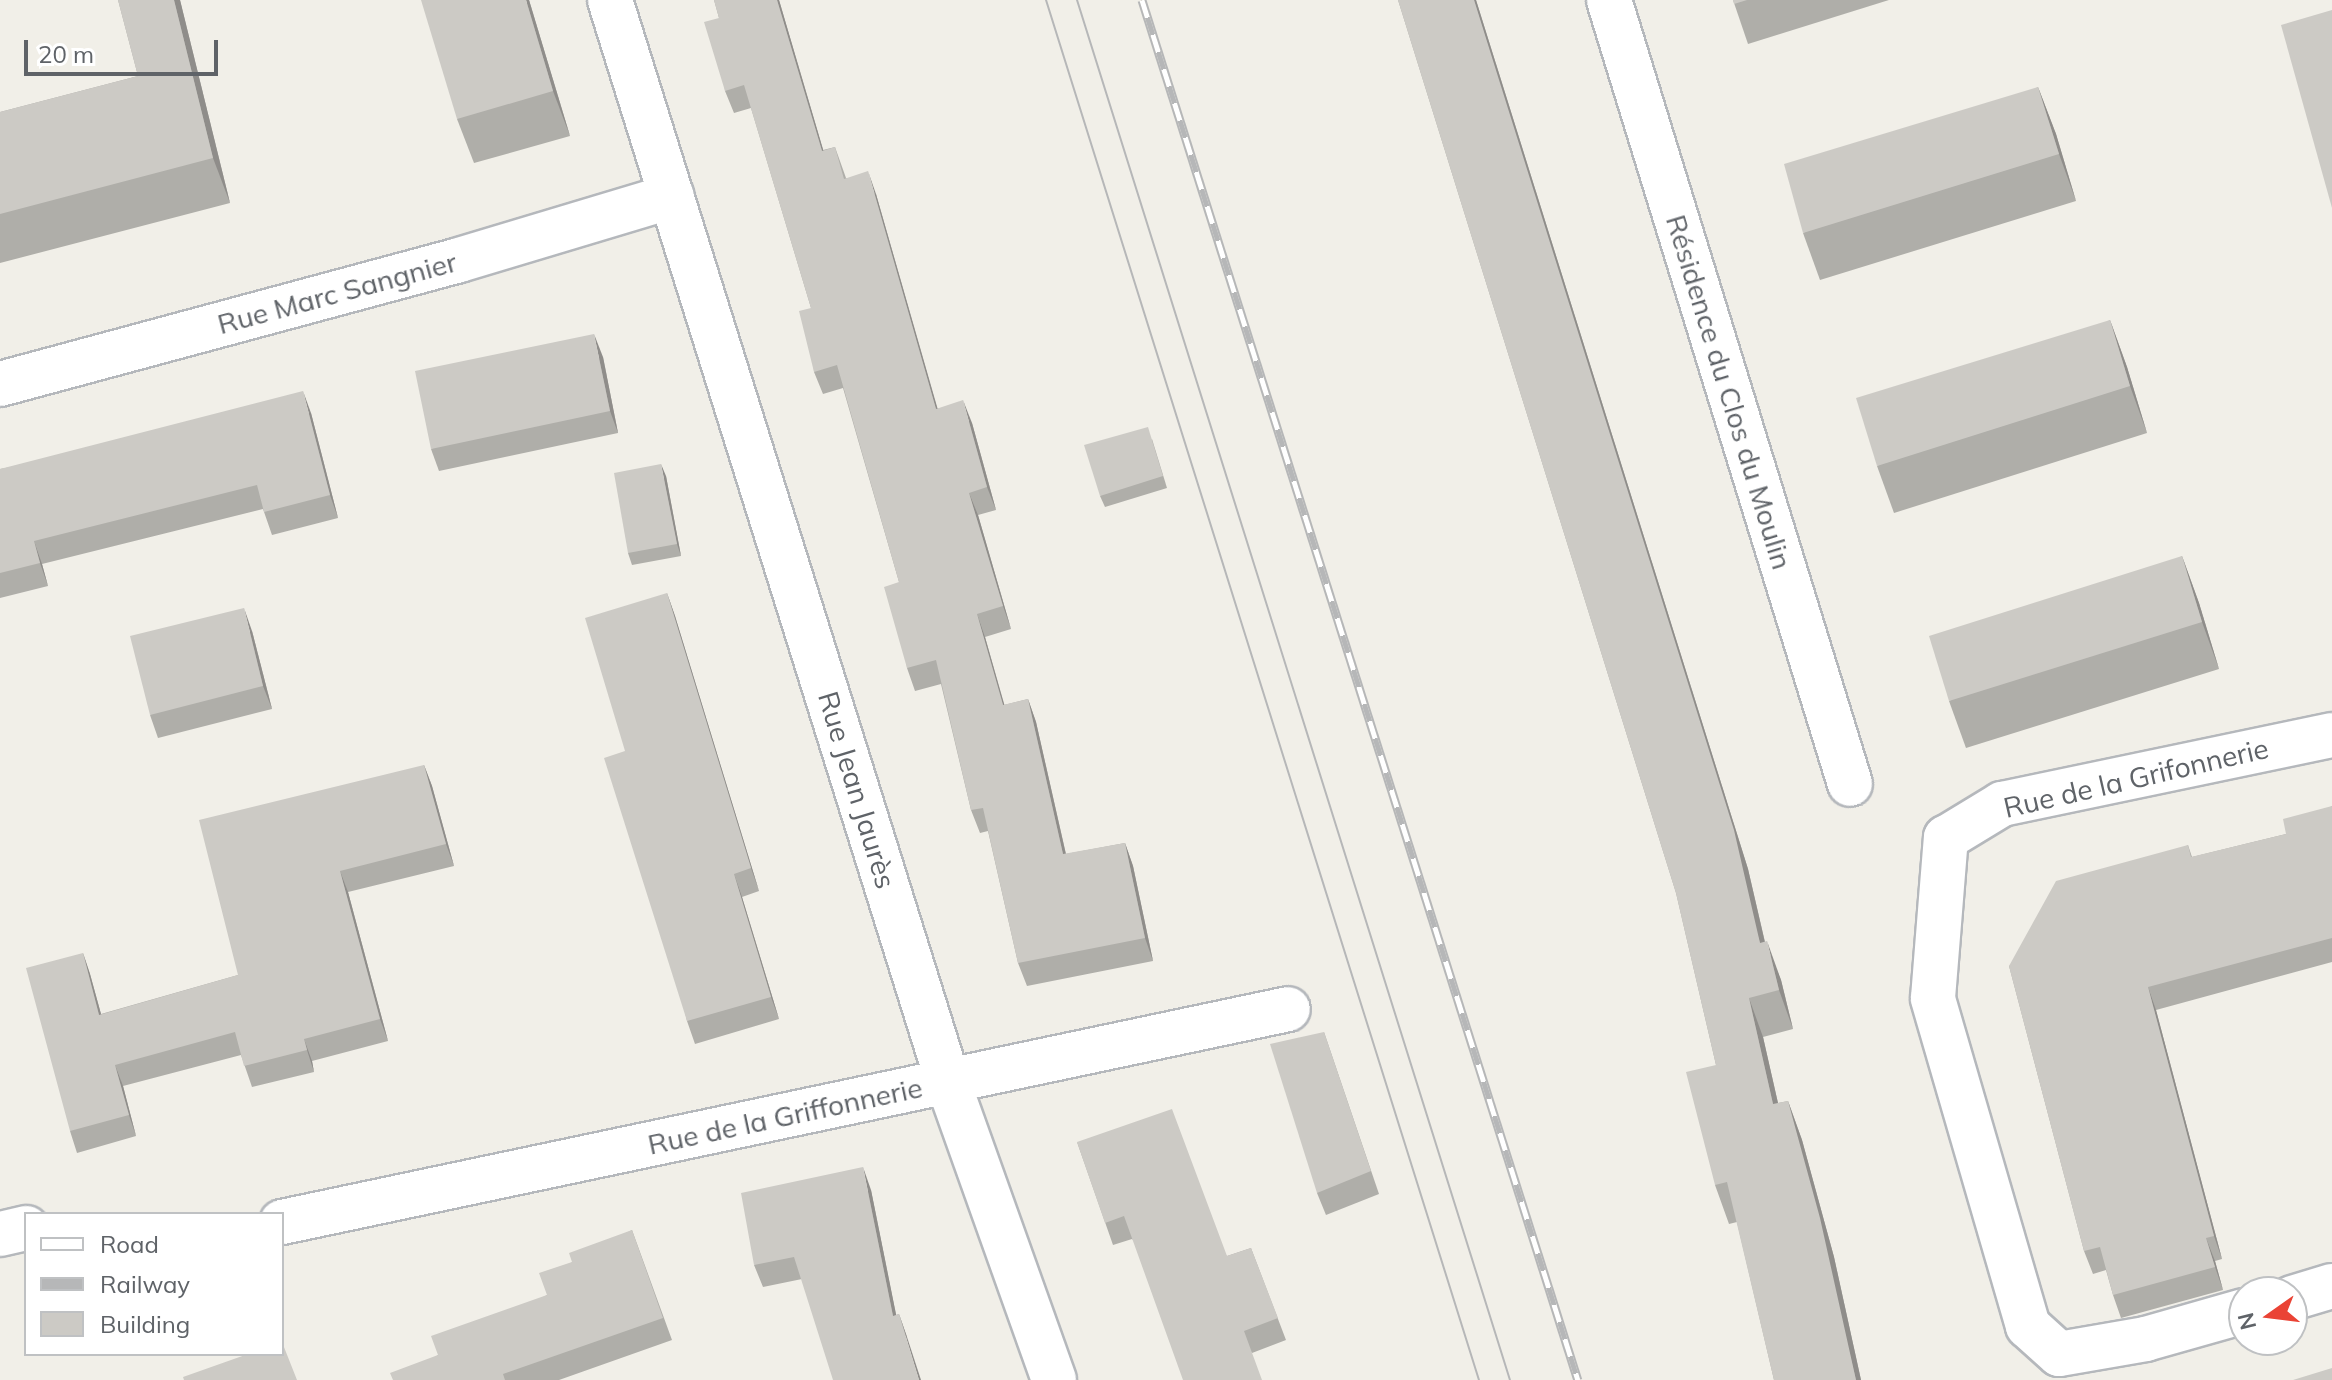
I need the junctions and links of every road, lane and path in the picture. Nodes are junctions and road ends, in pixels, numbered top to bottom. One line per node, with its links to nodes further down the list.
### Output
1 (610, 0): 3 (street, Rue Jean Jaurès)
2 (1609, 0): 6 (street, Résidence du Clos du Moulin)
3 (672, 196): 4 (street, Rue Marc Sangnier); 8 (street, Rue Jean Jaurès)
4 (0, 384)
5 (2332, 735): 14 (street, Rue de la Grifonnerie)
6 (1850, 784)
7 (1288, 1009): 8 (street, Rue de la Griffonnerie)
8 (948, 1082): 9 (street, Rue de la Griffonnerie); 15 (street, Rue Jean Jaurès)
9 (284, 1222)
10 (24, 1228): 11 (street)
11 (0, 1234)
12 (2332, 1286): 13 (street)
13 (2308, 1293)
14 (2228, 1316)
15 (1054, 1380)

